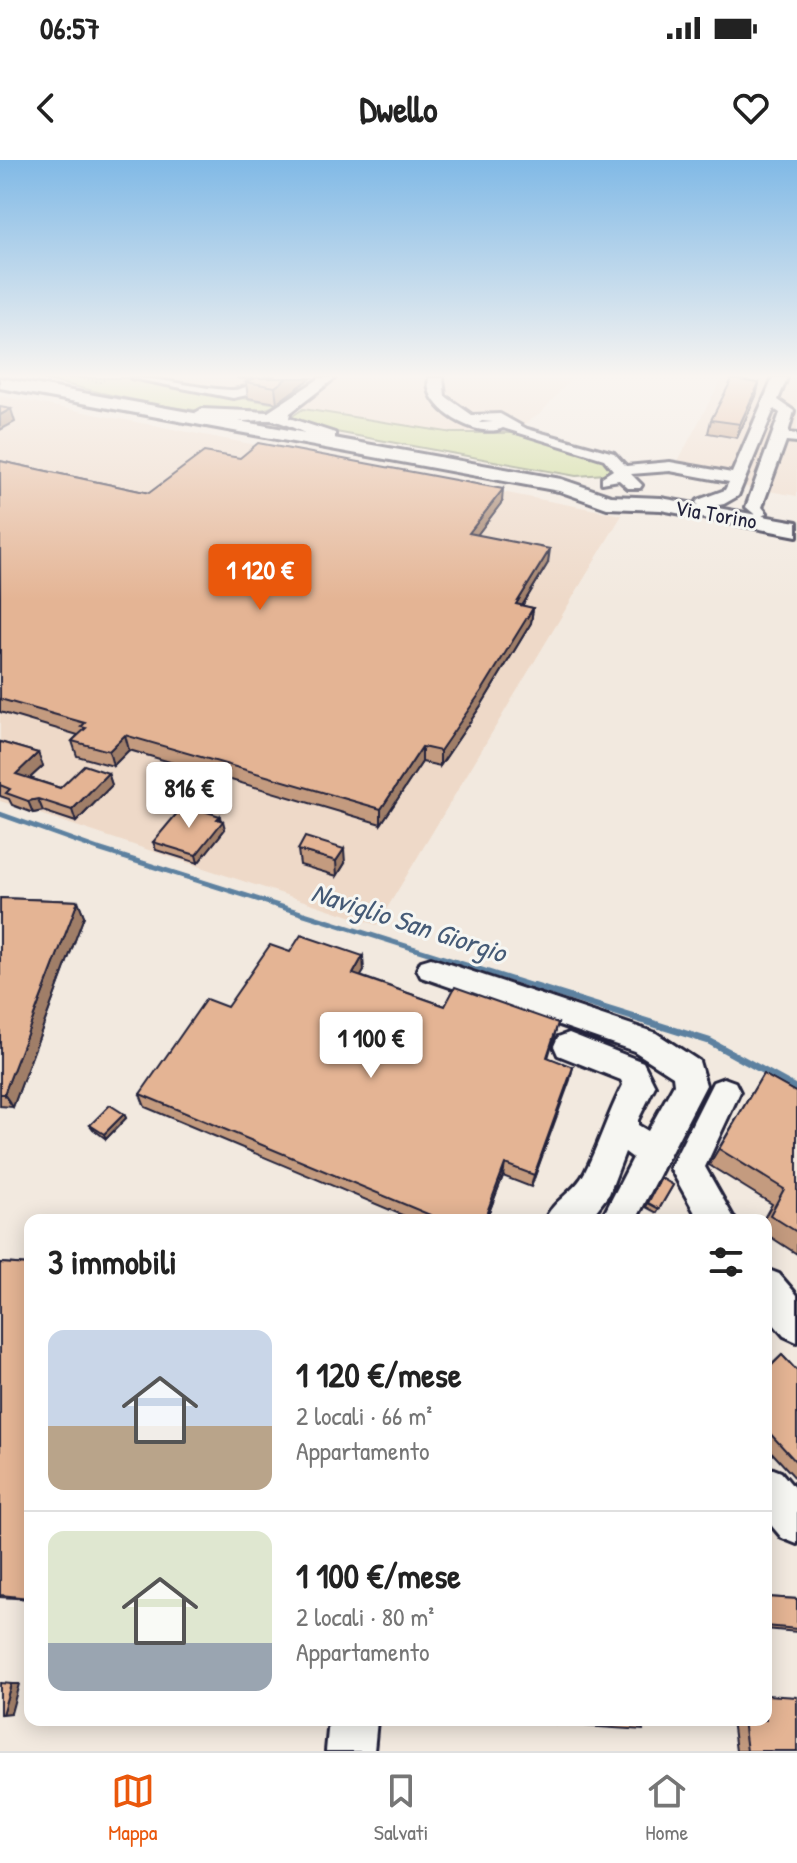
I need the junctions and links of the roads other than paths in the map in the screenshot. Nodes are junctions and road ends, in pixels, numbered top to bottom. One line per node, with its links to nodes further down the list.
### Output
1 (419, 452): 7 (main road)
2 (427, 452): 7 (main road)
3 (595, 452): 7 (lane)
4 (750, 452): 6 (lane)
5 (781, 452): 10 (lane)
6 (737, 479): 7 (lane); 9 (lane)
7 (605, 481): 8 (lane); 8 (main road)
8 (636, 491): 9 (main road, Via Torino); 12 (main road, Via Torino)
9 (704, 503): 10 (main road, Via Torino)
10 (759, 513): 11 (main road, Via Torino)
11 (797, 520)
12 (797, 529)
13 (431, 969): 17 (lane)
14 (569, 1046): 16 (lane)
15 (724, 1092): 20 (lane)
16 (621, 1132): 17 (lane); 18 (lane)
17 (654, 1153): 19 (lane)
18 (570, 1214)
19 (621, 1214)
20 (714, 1214)
21 (772, 1294): 22 (lane)
22 (797, 1323)
23 (772, 1494): 24 (lane)
24 (797, 1523)
25 (352, 1726): 26 (lane)
26 (350, 1751)

